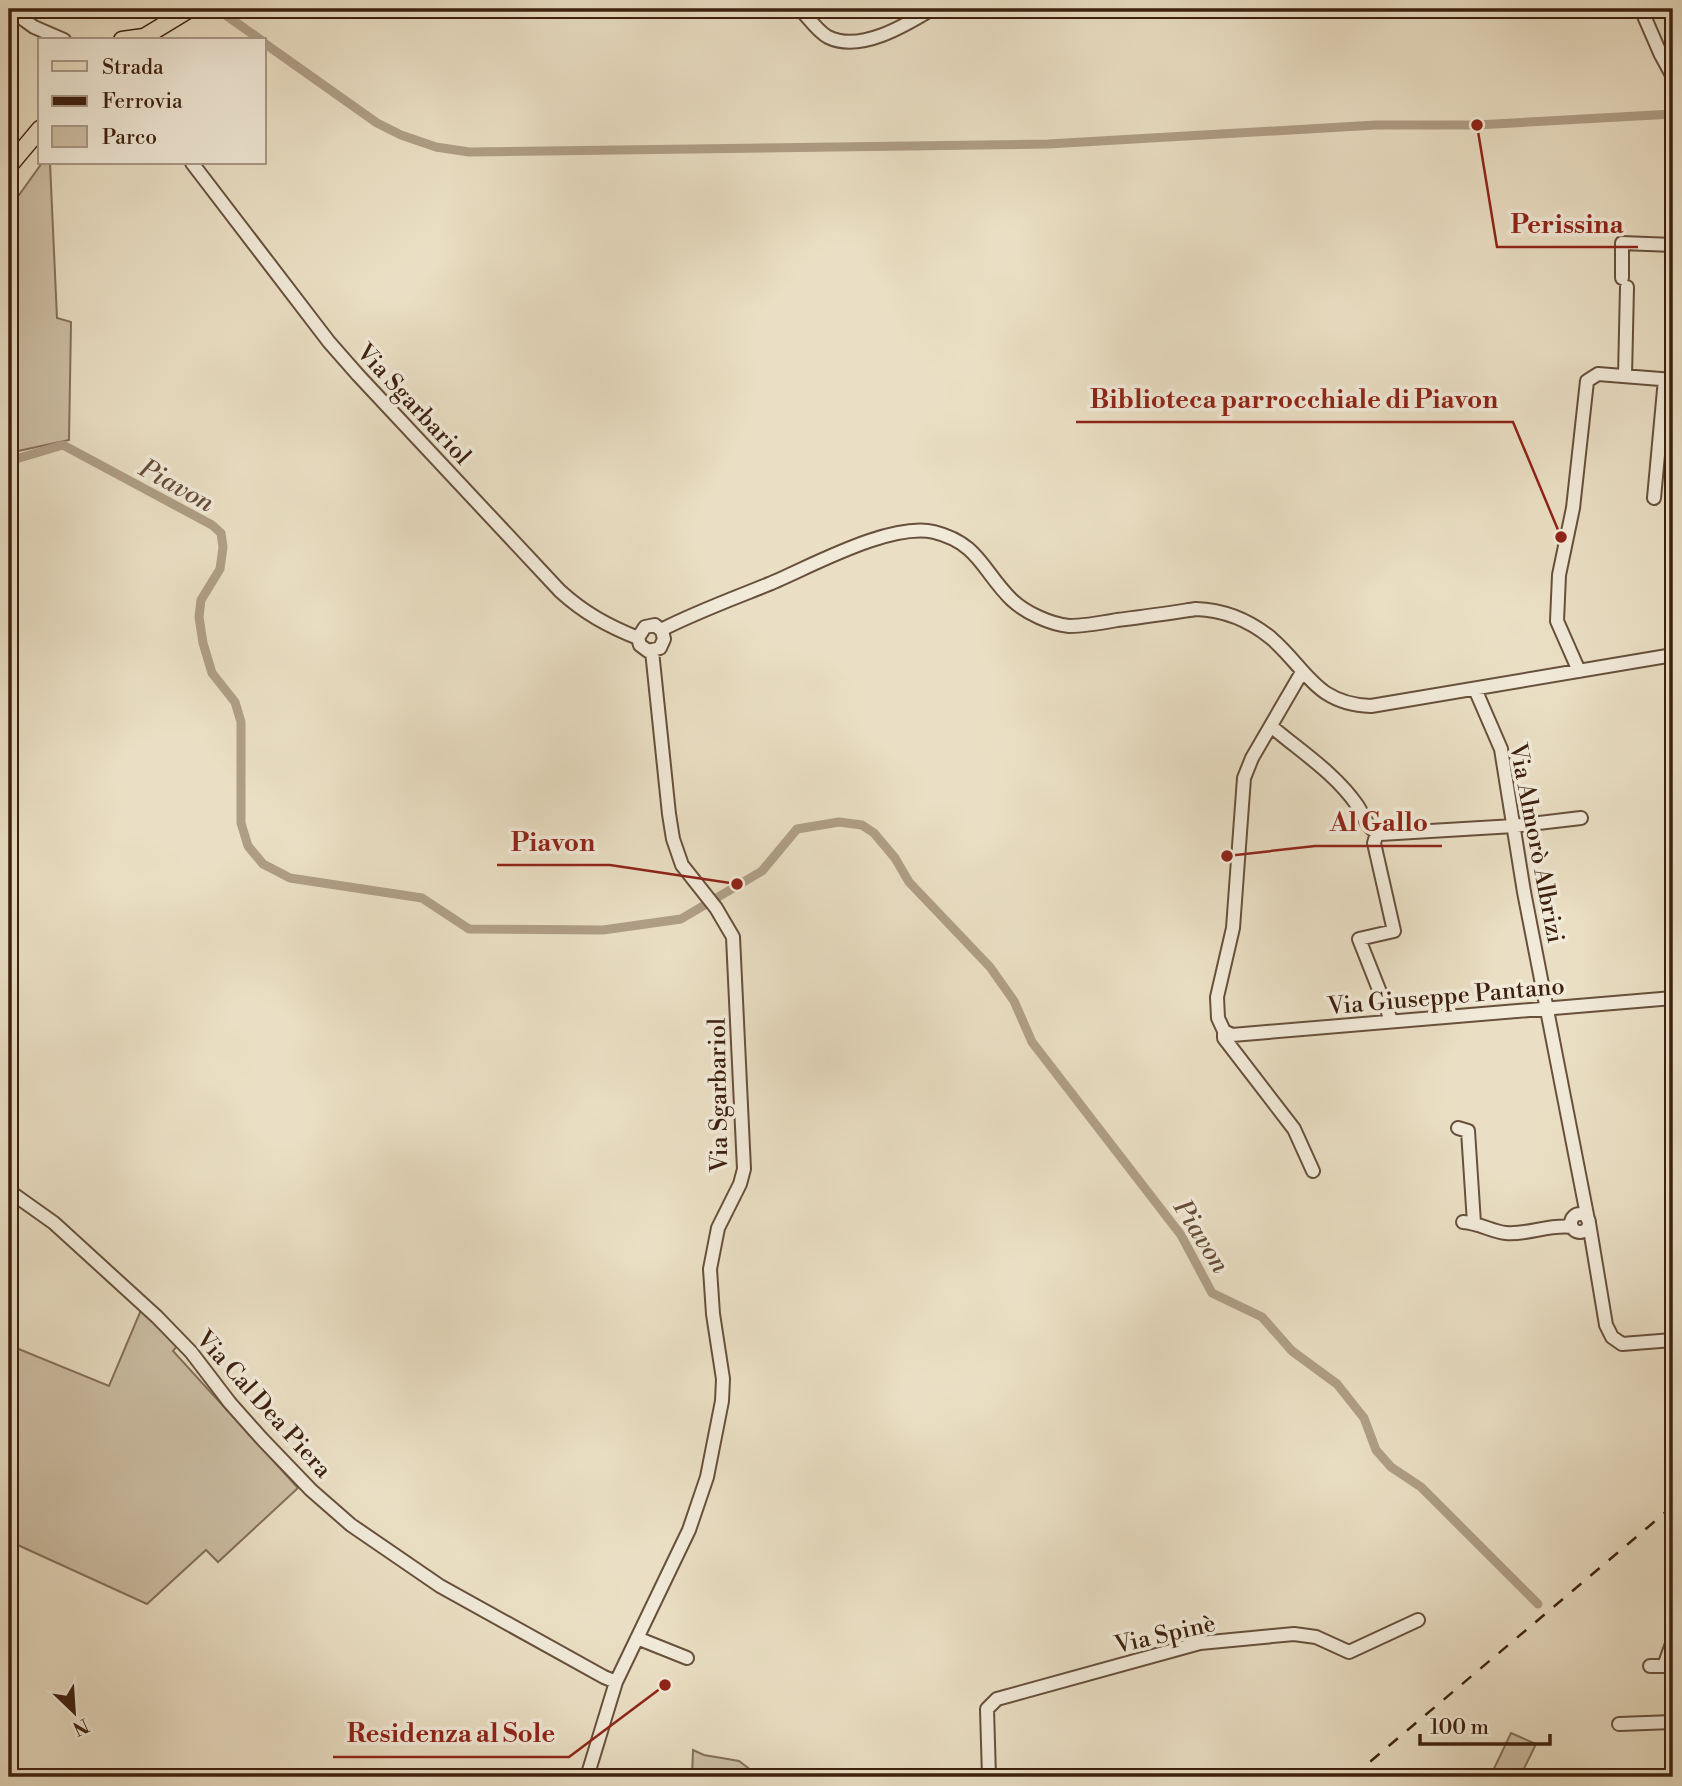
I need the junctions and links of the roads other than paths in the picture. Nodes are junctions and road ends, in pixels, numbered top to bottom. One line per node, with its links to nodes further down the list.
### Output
1 (9, 9): 6 (street)
2 (800, 9): 3 (street)
3 (932, 9)
4 (1641, 9): 11 (street)
5 (184, 13): 9 (main road); 10 (main road)
6 (34, 27): 7 (street); 8 (street)
7 (43, 38)
8 (59, 38)
9 (137, 38)
10 (163, 38)
11 (1673, 77)
12 (38, 131): 14 (main road)
13 (193, 164): 20 (street, Via Sgarbariol)
14 (9, 166)
15 (1673, 245): 16 (street)
16 (1625, 376): 17 (street); 23 (street)
17 (1669, 380): 18 (street)
18 (1654, 498)
19 (661, 630): 20 (street); 21 (street, Via Sgarbariol); 24 (street)
20 (638, 638): 21 (street, Via Sgarbariol)
21 (652, 651): 40 (street, Via Sgarbariol)
22 (1673, 655): 23 (street)
23 (1579, 671): 25 (street)
24 (1302, 672): 25 (street); 26 (street)
25 (1475, 689): 28 (street, Via Almorò Albrizi)
26 (1271, 726): 29 (street); 33 (street)
27 (1581, 818): 28 (street)
28 (1514, 826): 29 (street); 31 (street, Via Almorò Albrizi)
29 (1377, 833): 32 (street)
30 (1673, 998): 31 (street, Via Giuseppe Pantano)
31 (1548, 1008): 32 (street, Via Giuseppe Pantano); 37 (street, Via Almorò Albrizi)
32 (1391, 1020): 33 (street, Via Giuseppe Pantano)
33 (1224, 1031): 35 (street)
34 (1458, 1128): 37 (street)
35 (1312, 1171)
36 (9, 1191): 45 (street, Via Cal Dea Piera)
37 (1577, 1223): 38 (street)
38 (1673, 1340)
39 (1418, 1620): 49 (street, Via Spinè)
40 (637, 1638): 42 (street); 45 (street, Via Sgarbariol)
41 (1673, 1641): 44 (street)
42 (687, 1658)
43 (1650, 1666): 44 (street)
44 (1669, 1666)
45 (616, 1682): 48 (street, Via Sgarbariol)
46 (1673, 1722): 47 (street)
47 (1619, 1724)
48 (587, 1777)
49 (989, 1777)

